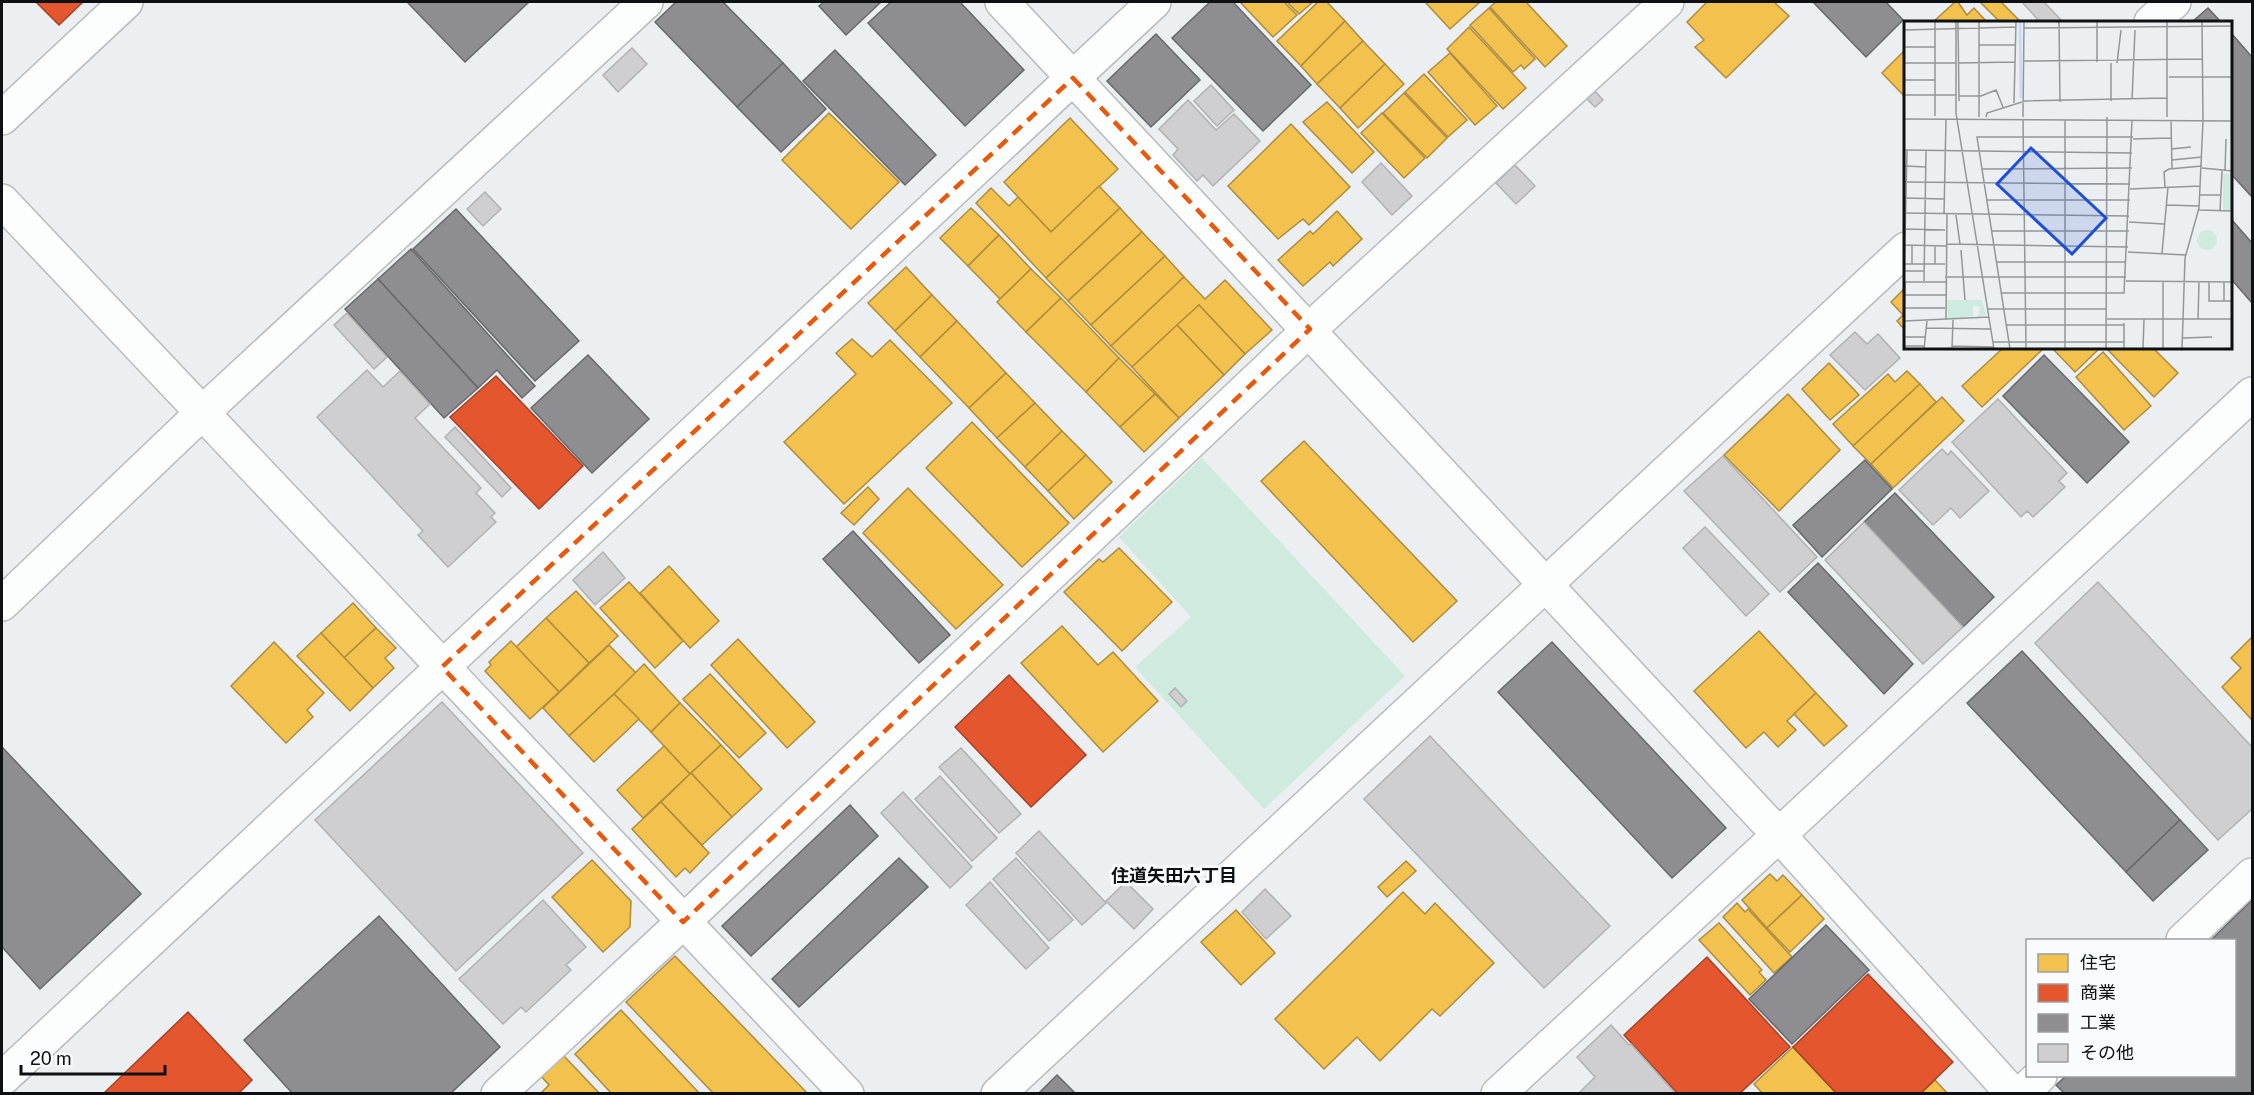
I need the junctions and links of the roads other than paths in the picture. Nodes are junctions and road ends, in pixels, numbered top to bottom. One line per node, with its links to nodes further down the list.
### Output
1 (126, 2): 9 (street)
2 (646, 2): 14 (street)
3 (1002, 2): 8 (street)
4 (1154, 2): 8 (street)
5 (1667, 2): 12 (street)
6 (2174, 2): 7 (street)
7 (2152, 21)
8 (1073, 78): 12 (street); 17 (street)
9 (2, 118)
10 (2, 201): 14 (street)
11 (1904, 251): 15 (street)
12 (1310, 329): 15 (street); 20 (street)
13 (2253, 394): 18 (street)
14 (202, 413): 16 (street); 17 (street)
15 (1544, 585): 18 (street); 26 (street)
16 (2, 604)
17 (442, 667): 20 (street); 23 (street)
18 (1779, 835): 27 (street); 28 (street)
19 (2253, 875): 21 (street)
20 (683, 922): 24 (street); 25 (street)
21 (2184, 939)
22 (2039, 1077): 29 (street)
23 (2, 1079)
24 (498, 1094)
25 (847, 1094)
26 (998, 1094)
27 (1498, 1094)
28 (2013, 1094)
29 (2021, 1094)

